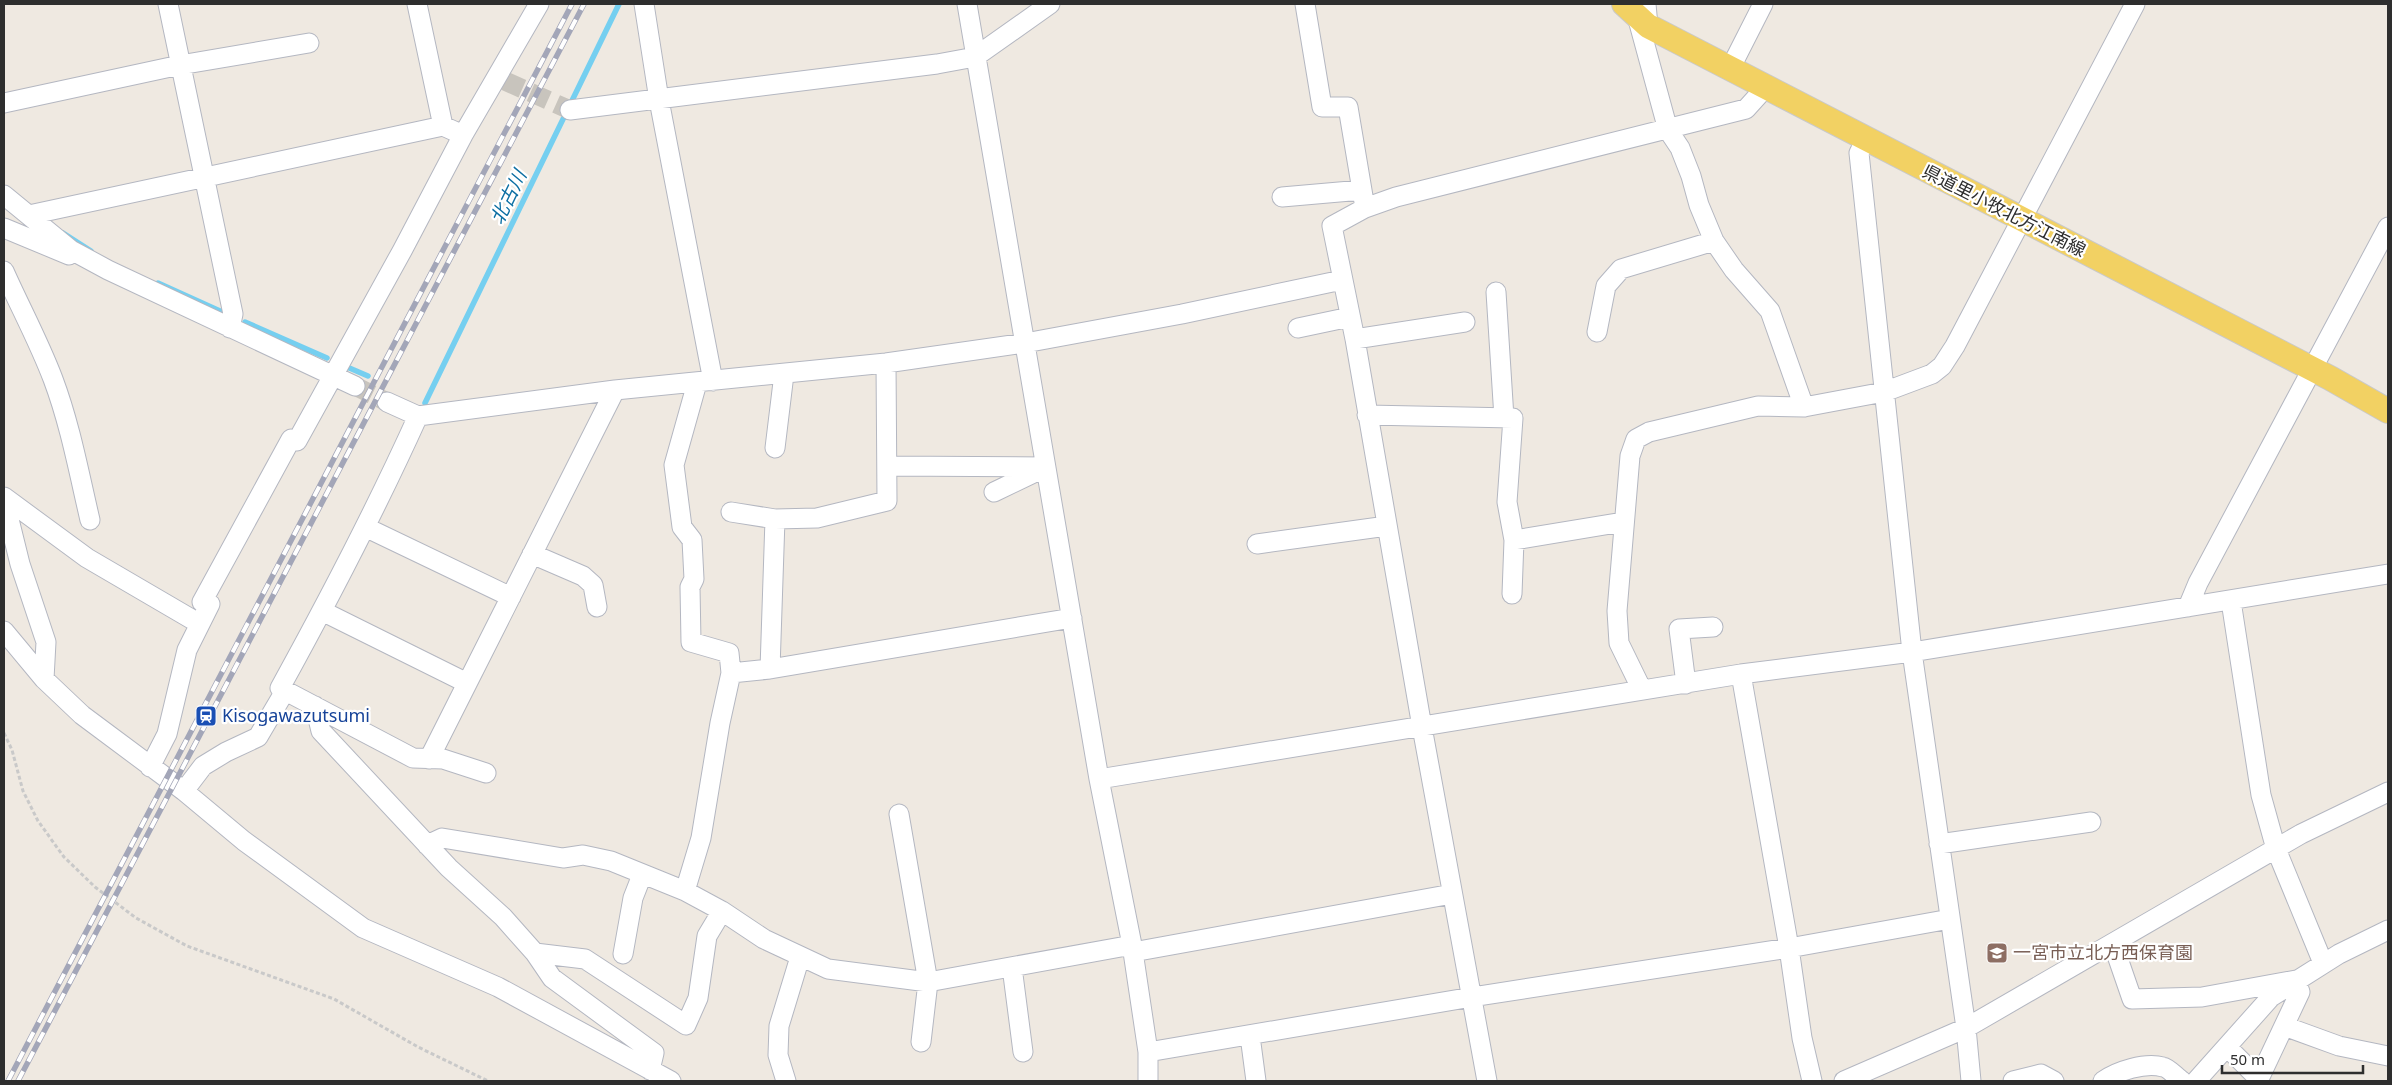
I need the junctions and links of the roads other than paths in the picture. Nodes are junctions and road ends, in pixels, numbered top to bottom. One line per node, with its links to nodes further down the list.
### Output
1 (168, 4): 13 (street)
2 (417, 4): 19 (street)
3 (539, 4): 21 (street)
4 (644, 4): 16 (street)
5 (967, 4): 12 (street)
6 (1050, 4): 12 (street)
7 (1305, 4): 24 (street)
8 (1763, 4): 14 (street)
9 (2135, 4): 29 (street)
10 (1639, 13): 14 (main road, 県道里小牧北方江南線); 20 (street)
11 (309, 43): 13 (street)
12 (974, 57): 16 (street); 43 (street)
13 (180, 66): 17 (street); 23 (street)
14 (1730, 69): 15 (main road, 県道里小牧北方江南線)
15 (1765, 88): 20 (street); 22 (main road, 県道里小牧北方江南線)
16 (659, 100): 18 (street); 48 (street)
17 (4, 103)
18 (570, 110)
19 (443, 126): 21 (street); 23 (street)
20 (1668, 130): 27 (street); 32 (street)
21 (463, 135): 47 (street)
22 (1866, 139): 29 (main road, 県道里小牧北方江南線); 51 (street)
23 (205, 177): 28 (street); 39 (street)
24 (1362, 190): 26 (street); 27 (street)
25 (4, 195): 28 (street)
26 (1282, 197)
27 (1365, 208): 35 (street)
28 (29, 215): 33 (street)
29 (2021, 220): 45 (main road, 県道里小牧北方江南線); 51 (street)
30 (2388, 227): 45 (street)
31 (4, 228): 33 (street)
32 (1714, 241): 41 (street); 53 (street)
33 (108, 270): 39 (street)
34 (4, 271): 65 (street)
35 (1342, 280): 37 (street); 43 (street)
36 (1496, 292): 57 (street)
37 (1350, 317): 40 (street); 42 (street)
38 (1465, 322): 42 (street)
39 (230, 328): 47 (street)
40 (1298, 328)
41 (1597, 332)
42 (1355, 339): 55 (street)
43 (1024, 343): 44 (street); 60 (street)
44 (886, 363): 46 (street); 59 (street)
45 (2313, 369): 54 (main road, 県道里小牧北方江南線); 77 (street)
46 (784, 374): 48 (street); 58 (street)
47 (332, 376): 49 (street); 80 (street)
48 (705, 382): 50 (street); 85 (street)
49 (355, 386)
50 (615, 390): 56 (street); 71 (street)
51 (1884, 392): 53 (street); 83 (street)
52 (387, 402): 56 (street)
53 (1804, 407): 66 (street)
54 (2388, 411)
55 (1367, 415): 57 (street); 67 (street)
56 (418, 416): 68 (street)
57 (1504, 418): 69 (street)
58 (775, 448)
59 (887, 466): 60 (street); 64 (street)
60 (1046, 467): 61 (street); 79 (street)
61 (994, 492)
62 (4, 498): 80 (street); 87 (street)
63 (731, 512): 64 (street)
64 (775, 519): 84 (street)
65 (90, 520)
66 (1623, 522): 69 (street); 90 (street)
67 (1387, 526): 70 (street); 93 (street)
68 (365, 527): 74 (street); 78 (street)
69 (1514, 540): 73 (street)
70 (1257, 544)
71 (532, 554): 74 (street); 76 (street)
72 (2388, 574): 75 (street)
73 (1512, 594)
74 (511, 597): 88 (street)
75 (2231, 601): 77 (street); 104 (street)
76 (597, 607)
77 (2188, 607): 83 (street)
78 (322, 611): 88 (street); 91 (street)
79 (1072, 618): 84 (street); 97 (street)
80 (200, 624): 95 (street)
81 (1713, 627): 89 (street)
82 (4, 631): 87 (street)
83 (1912, 652): 86 (street); 102 (street)
84 (770, 669): 85 (street)
85 (731, 673): 106 (street)
86 (1740, 674): 89 (street); 112 (street)
87 (44, 680): 95 (street)
88 (468, 683): 94 (street)
89 (1686, 684): 90 (street)
90 (1642, 690): 93 (street)
91 (286, 691): 92 (street); 98 (street)
92 (315, 706): 94 (street); 103 (street)
93 (1422, 727): 97 (street); 107 (street)
94 (429, 759): 96 (street)
95 (150, 767): 98 (street)
96 (486, 773)
97 (1099, 779): 113 (street)
98 (184, 792): 130 (street)
99 (2388, 792): 104 (street)
100 (899, 814): 120 (street)
101 (2091, 822): 102 (street)
102 (1939, 844): 109 (street)
103 (427, 845): 105 (street); 114 (street)
104 (2276, 849): 111 (street); 117 (street)
105 (642, 875): 106 (street); 115 (street)
106 (685, 891): 108 (street)
107 (1452, 894): 113 (street); 121 (street)
108 (722, 911): 114 (street); 116 (street)
109 (1950, 919): 112 (street); 123 (street)
110 (2388, 930): 117 (street)
111 (2113, 944): 119 (street); 123 (street)
112 (1788, 948): 121 (street); 137 (street)
113 (1133, 949): 118 (street); 128 (street)
114 (535, 953): 130 (street)
115 (624, 954)
116 (800, 956): 120 (street); 133 (street)
117 (2324, 963): 119 (street)
118 (1012, 967): 120 (street); 127 (street)
119 (2296, 980): 122 (street); 126 (street)
120 (928, 982): 125 (street)
121 (1472, 998): 124 (street); 136 (street)
122 (2284, 1026): 129 (street); 131 (street)
123 (1966, 1028): 138 (street); 139 (street)
124 (1250, 1036): 128 (street); 135 (street)
125 (921, 1042)
126 (2226, 1047): 131 (street); 144 (street)
127 (1023, 1052)
128 (1148, 1052): 134 (street)
129 (2388, 1056)
130 (650, 1070): 132 (street)
131 (2259, 1080)
132 (671, 1081)
133 (786, 1081)
134 (1148, 1081)
135 (1256, 1081)
136 (1487, 1081)
137 (1812, 1081)
138 (1844, 1081)
139 (1971, 1081)
140 (2013, 1081): 141 (street)
141 (2054, 1081)
142 (2103, 1081): 143 (street)
143 (2182, 1081)
144 (2196, 1081)

